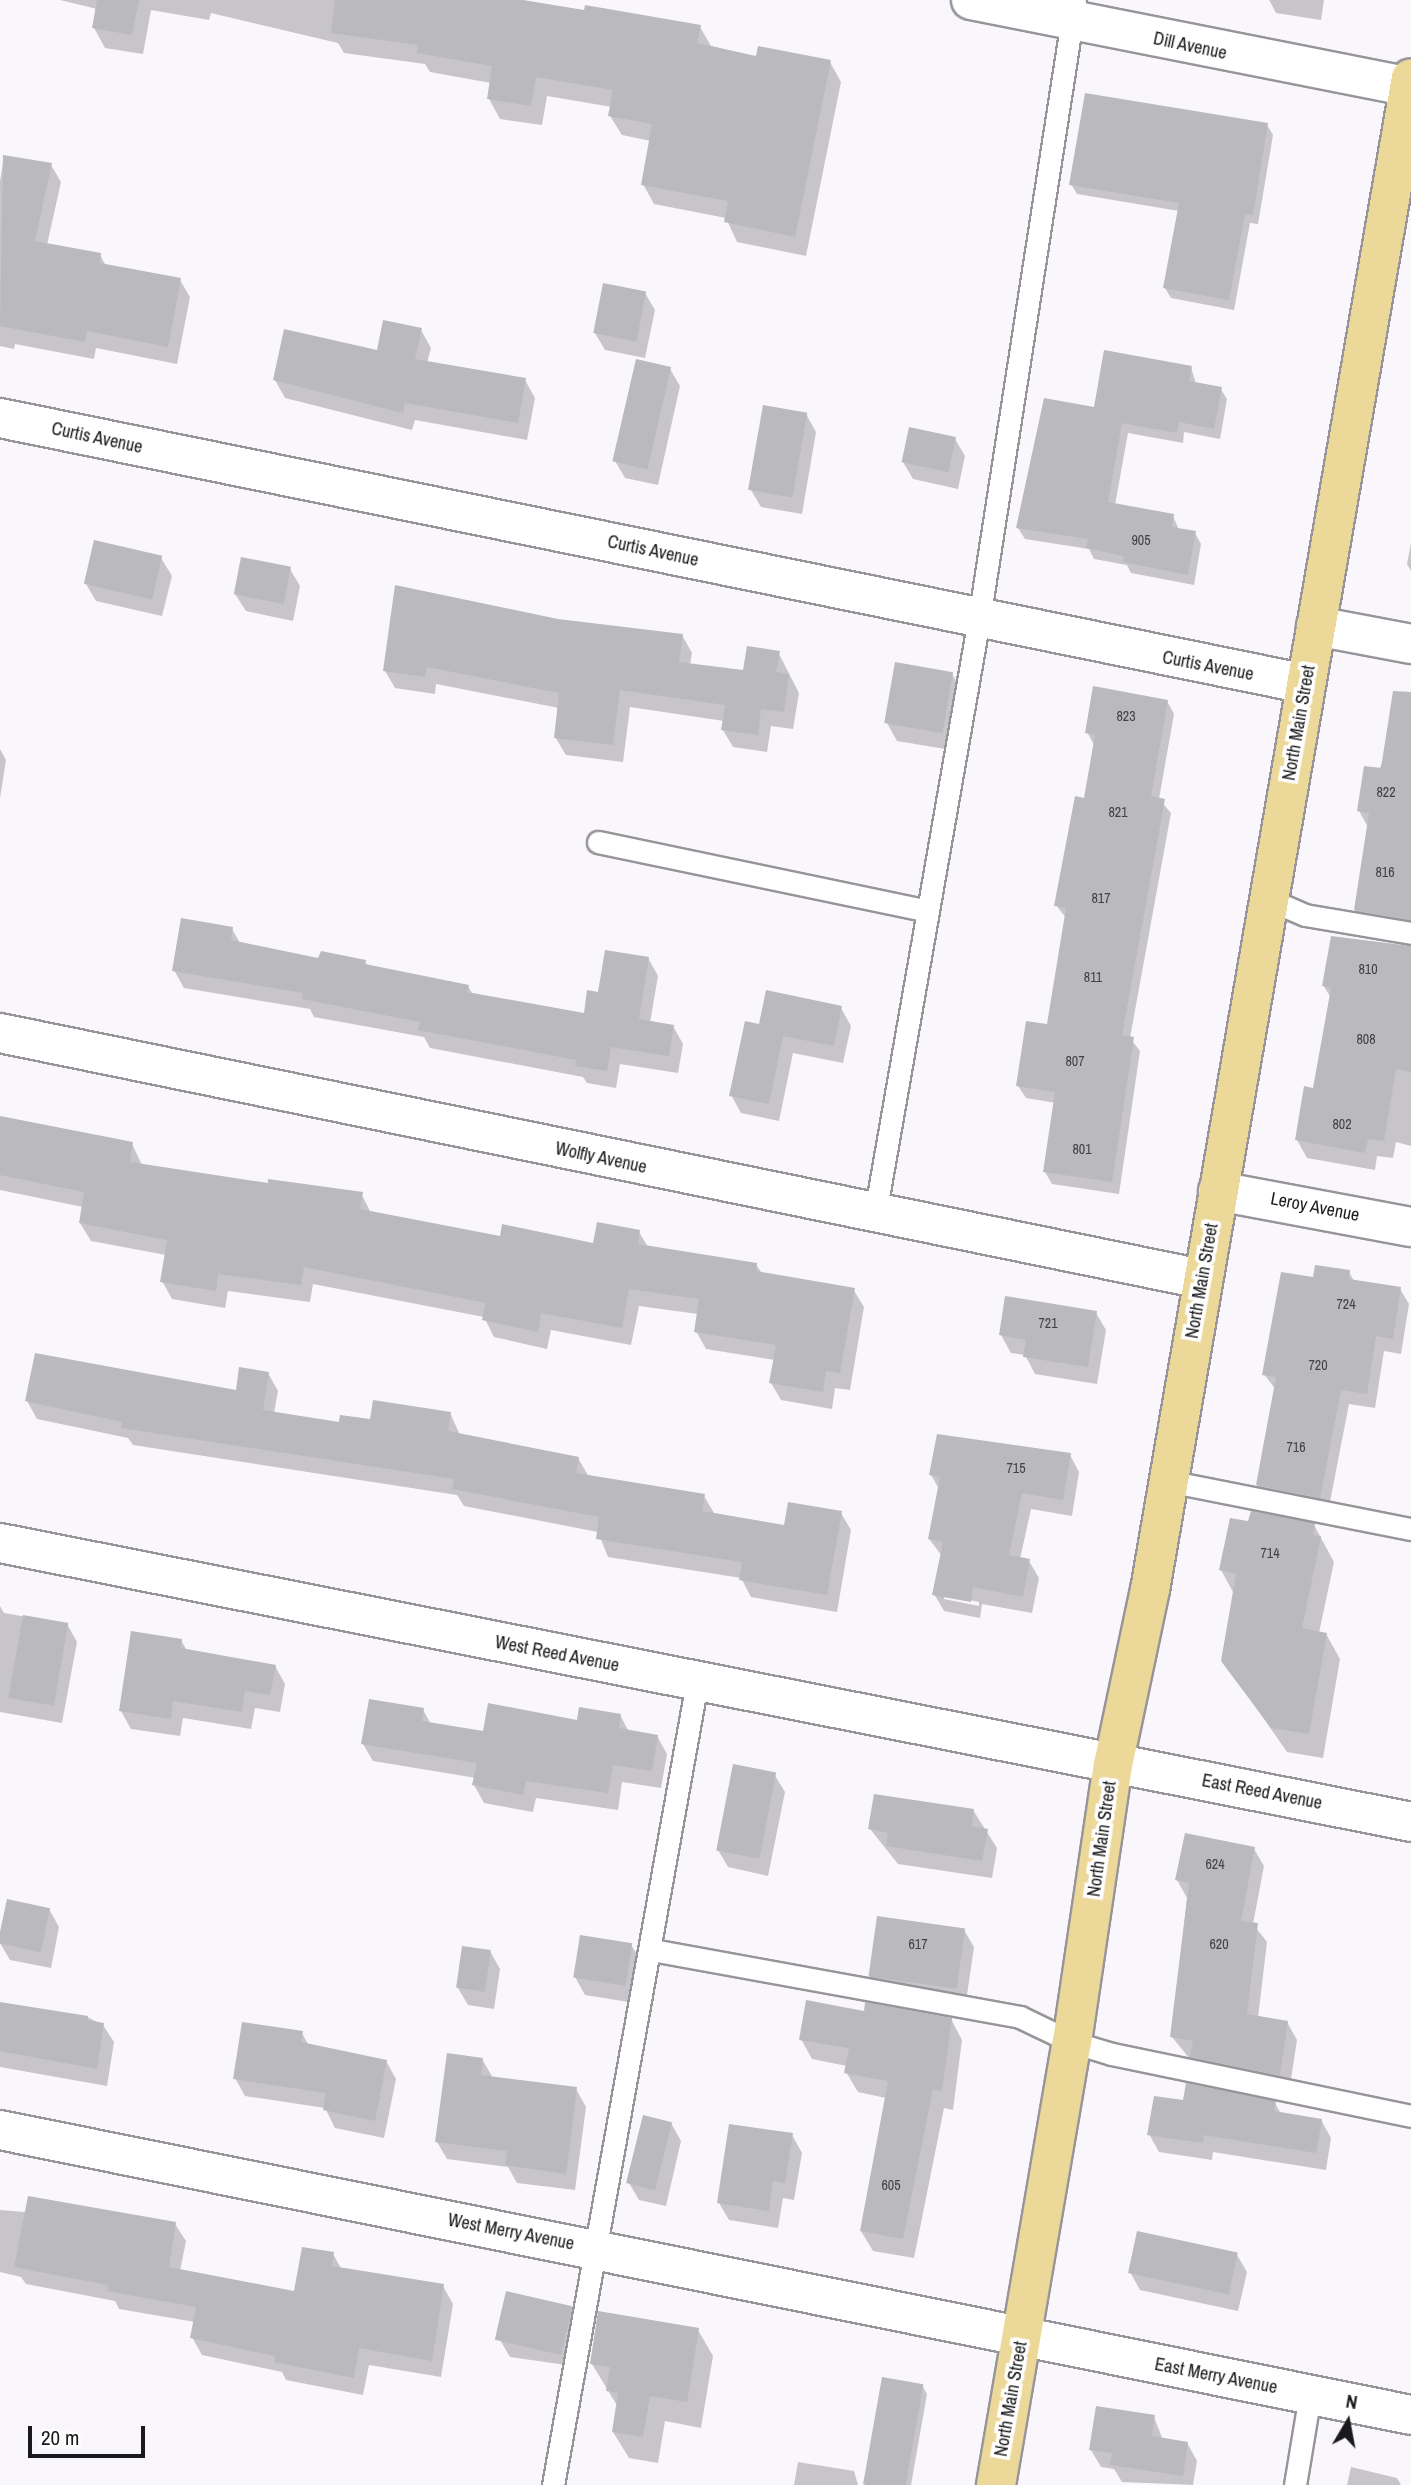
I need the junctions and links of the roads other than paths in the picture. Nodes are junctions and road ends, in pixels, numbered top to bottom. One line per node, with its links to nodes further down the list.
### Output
1 (971, 0): 2 (street, Dill Avenue)
2 (1073, 11): 3 (street, Dill Avenue); 5 (lane)
3 (1410, 83): 6 (main road, North Main Street)
4 (0, 418): 5 (street, Curtis Avenue)
5 (979, 619): 8 (street, Curtis Avenue); 11 (lane)
6 (1316, 625): 7 (street); 8 (main road, North Main Street)
7 (1411, 644)
8 (1306, 684): 10 (main road, North Main Street)
9 (598, 842): 11 (lane)
10 (1268, 899): 12 (lane); 14 (main road, North Main Street)
11 (929, 911): 15 (lane)
12 (1411, 933)
13 (0, 1033): 15 (street, Wolfly Avenue)
14 (1218, 1191): 16 (street, Leroy Avenue); 17 (main road, North Main Street)
15 (875, 1214): 17 (street, Wolfly Avenue)
16 (1411, 1227)
17 (1202, 1279): 18 (main road, North Main Street)
18 (1168, 1481): 19 (lane); 22 (main road, North Main Street)
19 (1411, 1529)
20 (0, 1543): 21 (street, West Reed Avenue)
21 (697, 1682): 22 (street, West Reed Avenue); 24 (lane)
22 (1113, 1765): 23 (street, East Reed Avenue); 25 (main road, North Main Street)
23 (1411, 1822)
24 (652, 1950): 25 (lane); 28 (lane)
25 (1072, 2042): 26 (lane); 29 (main road, North Main Street)
26 (1411, 2116)
27 (0, 2130): 28 (street, West Merry Avenue)
28 (594, 2249): 29 (street, West Merry Avenue); 32 (lane)
29 (1022, 2337): 30 (street, East Merry Avenue); 33 (main road, North Main Street)
30 (1310, 2394): 31 (street, East Merry Avenue); 34 (lane)
31 (1411, 2415)
32 (553, 2485)
33 (996, 2485)
34 (1295, 2485)

